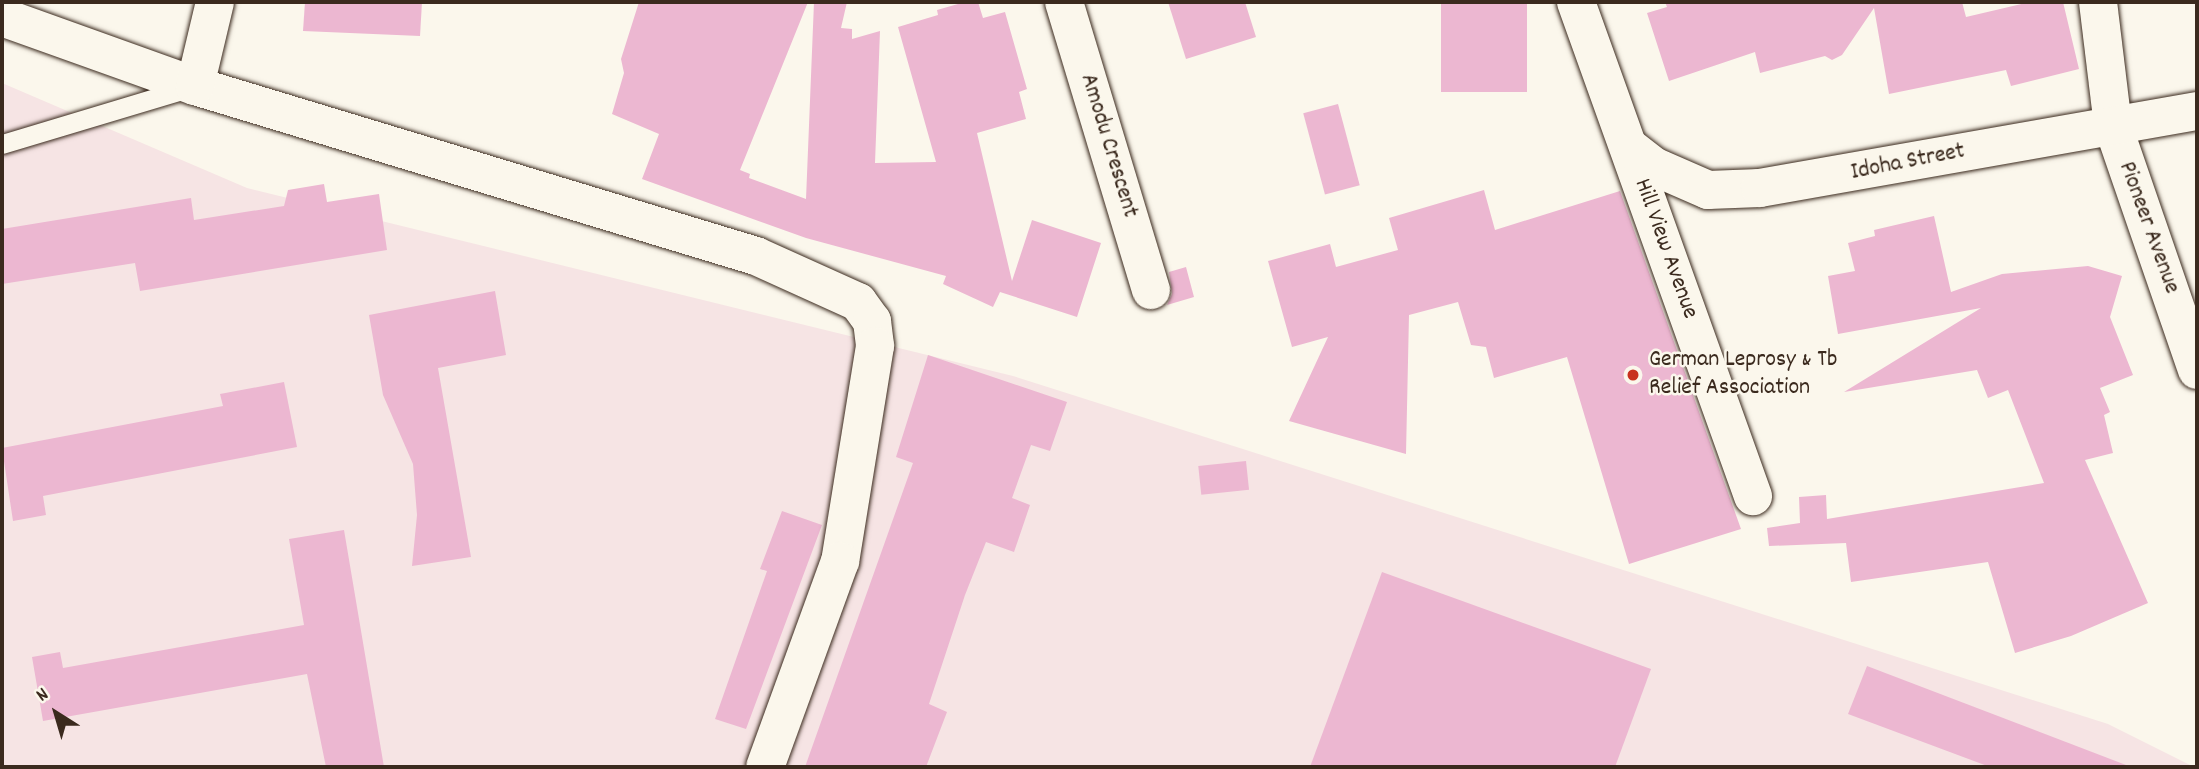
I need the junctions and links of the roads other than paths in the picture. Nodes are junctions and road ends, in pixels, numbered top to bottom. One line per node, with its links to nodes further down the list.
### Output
1 (215, 2): 6 (street)
2 (1064, 2): 11 (street, Amodu Crescent)
3 (1576, 2): 10 (street, Hill View Avenue)
4 (2098, 2): 8 (street, Pioneer Avenue)
5 (2, 17): 6 (street)
6 (195, 86): 9 (lane); 14 (street)
7 (2197, 111): 8 (street, Idoha Street)
8 (2113, 126): 10 (street, Idoha Street); 12 (street, Pioneer Avenue)
9 (2, 144)
10 (1629, 147): 13 (street, Hill View Avenue)
11 (1151, 290)
12 (2197, 370)
13 (1752, 496)
14 (765, 767)

